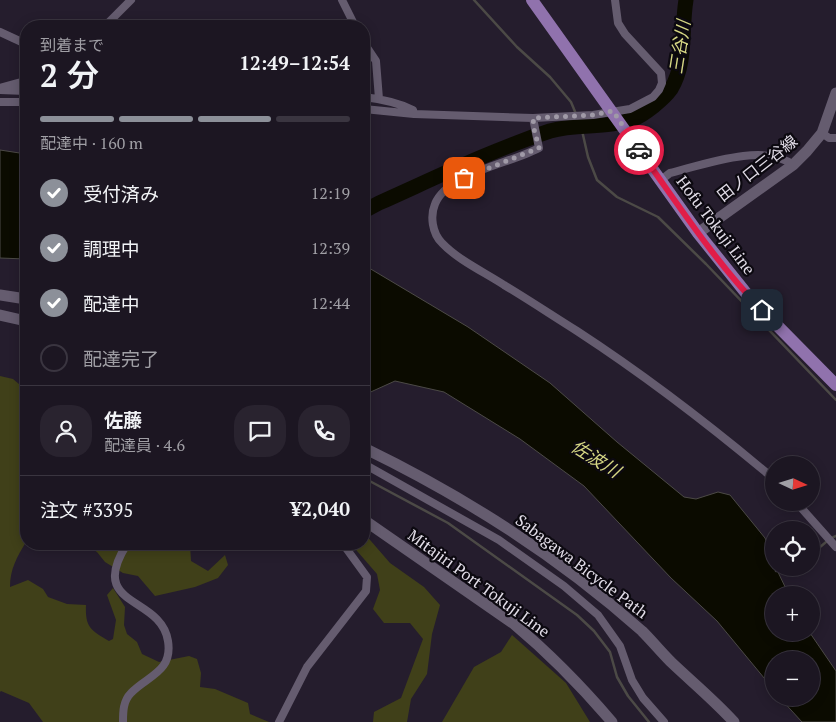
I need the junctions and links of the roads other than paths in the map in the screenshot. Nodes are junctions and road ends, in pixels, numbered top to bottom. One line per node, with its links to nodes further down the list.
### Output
1 (131, 0): 5 (street)
2 (342, 0): 6 (street)
3 (532, 0): 20 (main road, Hofu Tokuji Line)
4 (615, 0): 20 (street)
5 (111, 20)
6 (352, 20)
7 (0, 32): 8 (street)
8 (20, 41)
9 (370, 52): 15 (street)
10 (20, 82): 11 (street)
11 (0, 89): 12 (street)
12 (20, 91)
13 (836, 93): 22 (main road, 田ノ口三谷線)
14 (370, 98): 15 (street)
15 (379, 99): 19 (street)
16 (0, 102): 17 (street)
17 (20, 102)
18 (370, 110): 19 (street)
19 (414, 114): 21 (street)
20 (615, 114): 21 (street); 25 (main road, Hofu Tokuji Line)
21 (533, 118): 34 (street)
22 (822, 133): 23 (street); 24 (main road, 田ノ口三谷線)
23 (836, 138)
24 (792, 164): 25 (street); 26 (main road, 田ノ口三谷線)
25 (661, 180): 26 (main road, Hofu Tokuji Line)
26 (698, 233): 31 (main road, Hofu Tokuji Line)
27 (0, 295): 28 (main road)
28 (20, 298)
29 (0, 314): 30 (main road)
30 (20, 319)
31 (836, 385)
32 (370, 451): 44 (main road, Sabagawa Bicycle Path)
33 (370, 467): 43 (street)
34 (765, 471)
35 (804, 511): 37 (street)
36 (370, 524): 42 (main road, Mitajiri Port Tokuji Line)
37 (836, 547)
38 (122, 550): 40 (street)
39 (347, 550): 41 (street)
40 (123, 722)
41 (279, 722)
42 (612, 722)
43 (664, 722)
44 (734, 722)

